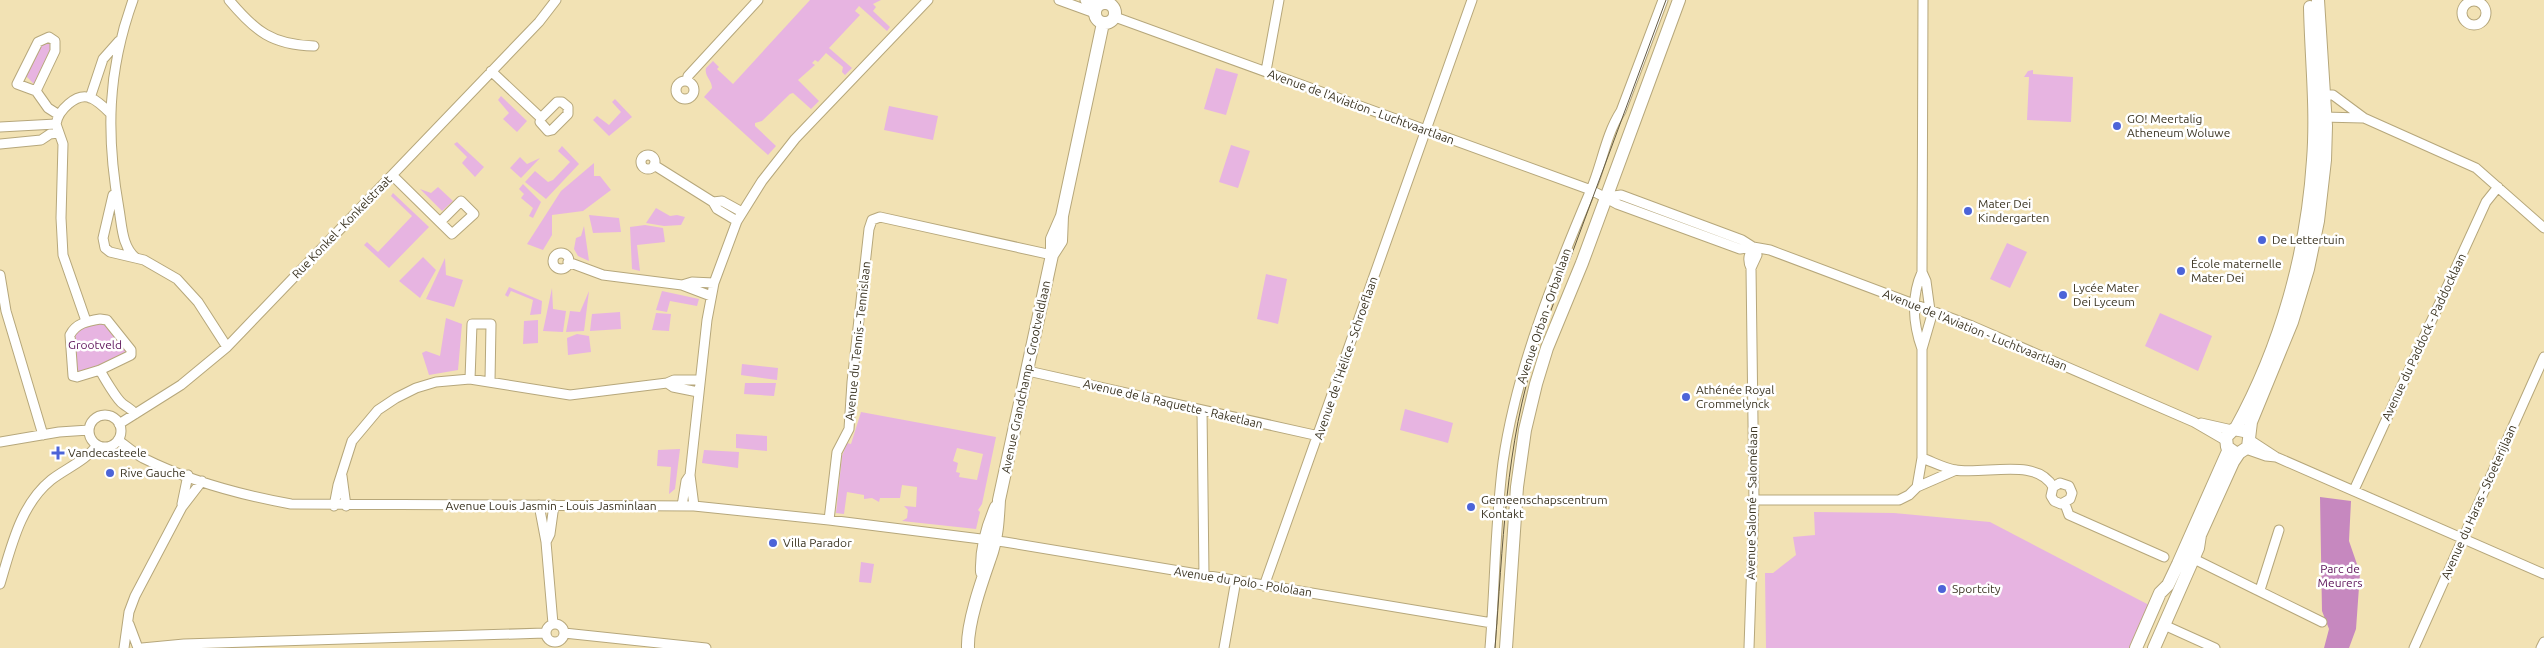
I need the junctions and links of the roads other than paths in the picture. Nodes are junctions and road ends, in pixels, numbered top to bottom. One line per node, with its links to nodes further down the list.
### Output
1 (133, 0): 19 (street)
2 (230, 0): 20 (street)
3 (556, 0): 17 (street, Rue Konkel - Konkelstraat)
4 (564, 0): 17 (street, Rue Konkel - Konkelstraat)
5 (758, 0): 23 (street)
6 (928, 0): 44 (street)
7 (1059, 0): 16 (street)
8 (1085, 0): 16 (street)
9 (1280, 0): 21 (street)
10 (1472, 0): 35 (street, Avenue de l'Hélice - Schroeflaan)
11 (1663, 0): 41 (street, Avenue Orban - Orbanlaan)
12 (1679, 0): 42 (street, Avenue Orban - Orbanlaan)
13 (1923, 0): 52 (street)
14 (2310, 0): 25 (street)
15 (2318, 0): 25 (street)
16 (1103, 10): 18 (street); 49 (street, Avenue Grandchamp - Grootveldlaan)
17 (549, 11): 22 (street, Rue Konkel - Konkelstraat)
18 (1115, 17): 21 (street, Avenue de l'Aviation - Luchtvaartlaan)
19 (119, 41): 26 (street); 28 (street)
20 (314, 46)
21 (1266, 71): 35 (street, Avenue de l'Aviation - Luchtvaartlaan)
22 (491, 72): 30 (street); 38 (street, Rue Konkel - Konkelstraat)
23 (687, 81)
24 (36, 91): 24 (street); 29 (street)
25 (2318, 95): 27 (street); 31 (street); 32 (street)
26 (90, 98): 28 (street); 29 (street)
27 (2313, 111): 31 (street); 77 (street)
28 (110, 113): 40 (street)
29 (59, 115): 34 (street)
30 (541, 118)
31 (2325, 118): 32 (street); 77 (street)
32 (2364, 118): 39 (street)
33 (0, 127): 34 (street)
34 (57, 129): 36 (street); 59 (street)
35 (1426, 131): 41 (street, Avenue de l'Aviation - Luchtvaartlaan); 75 (street, Avenue de l'Hélice - Schroeflaan)
36 (0, 144)
37 (654, 166): 43 (street)
38 (392, 175): 45 (street); 60 (street, Rue Konkel - Konkelstraat)
39 (2498, 187): 47 (street); 88 (street, Avenue du Paddock - Paddocklaan)
40 (114, 188): 50 (street); 50 (street)
41 (1591, 190): 42 (street, Avenue de l'Aviation - Luchtvaartlaan); 113 (street, Avenue Orban - Orbanlaan)
42 (1607, 197): 48 (street, Avenue de l'Aviation - Luchtvaartlaan); 126 (street, Avenue Orban - Orbanlaan)
43 (713, 202): 44 (street); 46 (street)
44 (742, 212): 46 (street)
45 (441, 221)
46 (737, 221): 54 (street)
47 (2544, 228)
48 (1753, 247): 57 (street, Avenue de l'Aviation - Luchtvaartlaan); 89 (street, Avenue Salomé - Salomélaan)
49 (1052, 255): 64 (street, Avenue Grandchamp - Grootveldlaan); 98 (street, Avenue du Tennis - Tennislaan)
50 (136, 258): 60 (street)
51 (568, 262): 55 (street)
52 (1922, 272): 57 (street); 58 (street)
53 (0, 275): 74 (street)
54 (714, 284): 55 (street); 56 (street)
55 (682, 285): 56 (street)
56 (711, 296): 66 (street)
57 (1915, 303): 58 (street, Avenue de l'Aviation - Luchtvaartlaan); 61 (street)
58 (1930, 310): 61 (street); 77 (street, Avenue de l'Aviation - Luchtvaartlaan)
59 (86, 321): 63 (street); 63 (street)
60 (227, 347): 71 (street, Rue Konkel - Konkelstraat)
61 (1922, 348): 80 (street)
62 (2544, 357): 100 (street, Avenue du Haras - Stoeterijlaan)
63 (100, 370): 71 (street)
64 (1028, 371): 70 (street, Avenue de la Raquette - Raketlaan); 101 (street, Avenue Grandchamp - Grootveldlaan)
65 (470, 379): 67 (street); 67 (street); 83 (street)
66 (700, 380): 68 (street); 69 (street)
67 (490, 381): 68 (street)
68 (667, 383): 69 (street)
69 (698, 392): 84 (street)
70 (1202, 410): 75 (street, Avenue de la Raquette - Raketlaan); 106 (street)
71 (135, 414): 72 (street, Rue Konkel - Konkelstraat)
72 (119, 424): 73 (street); 76 (street)
73 (90, 430): 74 (street); 79 (street)
74 (43, 434): 78 (street)
75 (1319, 436): 109 (street, Avenue de l'Hélice - Schroeflaan)
76 (118, 440): 79 (street); 82 (street, Avenue Louis Jasmin - Louis Jasminlaan)
77 (2238, 440): 88 (street, Avenue de l'Aviation - Luchtvaartlaan); 104 (street); 128 (street)
78 (0, 442)
79 (97, 445): 108 (street)
80 (1922, 458): 81 (street); 86 (street)
81 (1956, 470): 86 (street); 87 (street)
82 (188, 476): 85 (street, Avenue Louis Jasmin - Louis Jasminlaan); 97 (street)
83 (342, 476): 92 (street); 93 (street)
84 (690, 476): 95 (street); 96 (street)
85 (202, 481): 92 (street, Avenue Louis Jasmin - Louis Jasminlaan); 97 (street)
86 (1917, 486): 89 (street)
87 (2053, 487): 90 (street); 90 (street)
88 (2354, 490): 100 (street, Avenue de l'Aviation - Luchtvaartlaan)
89 (1754, 500): 127 (street, Avenue Salomé - Salomélaan)
90 (2065, 504): 103 (street)
91 (554, 505): 94 (street, Avenue Louis Jasmin - Louis Jasminlaan); 95 (street, Avenue Louis Jasmin - Louis Jasminlaan); 102 (street)
92 (334, 506): 93 (street, Avenue Louis Jasmin - Louis Jasminlaan)
93 (346, 506): 94 (street, Avenue Louis Jasmin - Louis Jasminlaan)
94 (539, 506): 102 (street)
95 (682, 506): 96 (street, Avenue Louis Jasmin - Louis Jasminlaan)
96 (694, 506): 98 (street, Avenue Louis Jasmin - Louis Jasminlaan)
97 (182, 507): 112 (street)
98 (829, 520): 101 (street, Avenue Louis Jasmin - Louis Jasminlaan)
99 (2279, 530): 110 (street)
100 (2463, 538): 105 (street, Avenue de l'Aviation - Luchtvaartlaan); 131 (street, Avenue du Haras - Stoeterijlaan)
101 (990, 540): 106 (street, Avenue du Polo - Pololaan); 120 (street, Avenue Grandchamp - Grootveldlaan)
102 (546, 542): 114 (street)
103 (2164, 557)
104 (2194, 559): 110 (street); 115 (street)
105 (2544, 574)
106 (1204, 576): 107 (street, Avenue du Polo - Pololaan)
107 (1236, 580): 109 (street, Avenue du Polo - Pololaan); 124 (street)
108 (0, 584)
109 (1264, 586): 113 (street, Avenue du Polo - Pololaan)
110 (2260, 590): 111 (street)
111 (2322, 622)
112 (129, 623): 121 (street); 122 (street)
113 (1492, 623): 125 (street, Avenue Orban - Orbanlaan)
114 (553, 624): 116 (street); 117 (street)
115 (2164, 625): 129 (street); 130 (street)
116 (545, 634): 119 (street); 122 (street)
117 (564, 634): 119 (street); 123 (street)
118 (2544, 642): 132 (street)
119 (555, 646)
120 (967, 646)
121 (124, 648)
122 (140, 648)
123 (706, 648)
124 (1224, 648)
125 (1490, 648)
126 (1506, 648)
127 (1749, 648)
128 (2136, 648)
129 (2154, 648)
130 (2215, 648)
131 (2414, 648)
132 (2541, 648)

